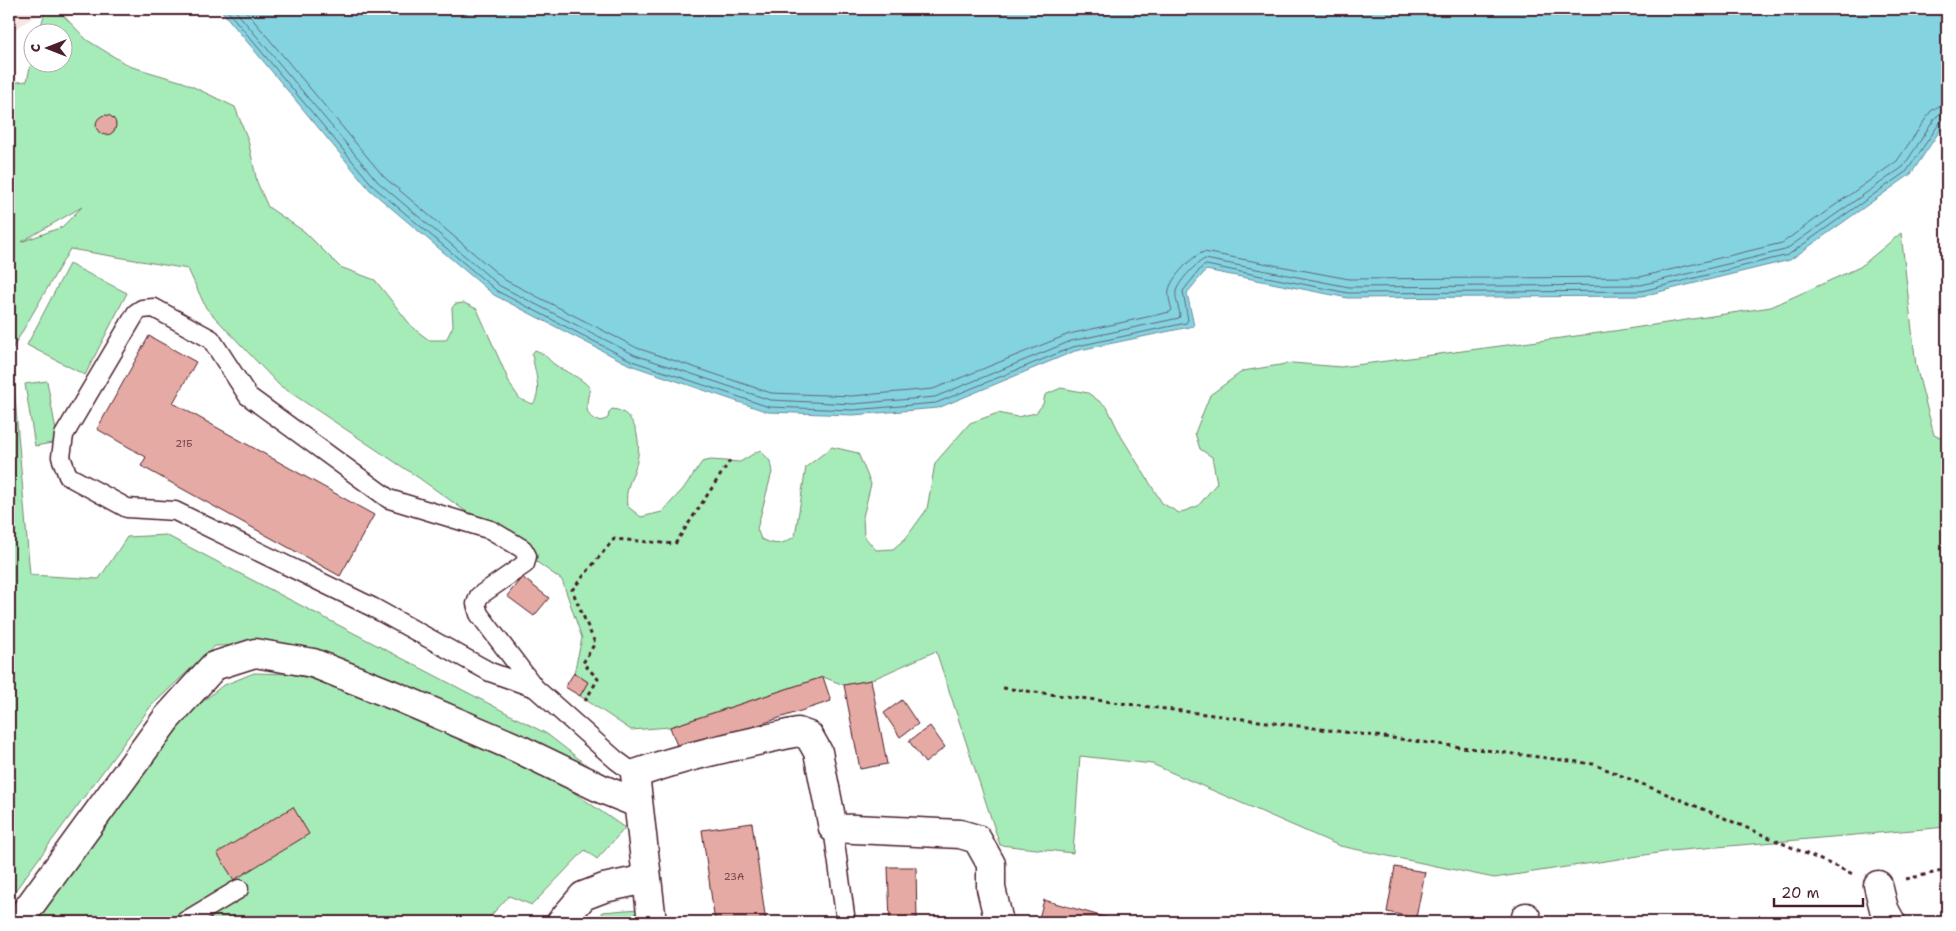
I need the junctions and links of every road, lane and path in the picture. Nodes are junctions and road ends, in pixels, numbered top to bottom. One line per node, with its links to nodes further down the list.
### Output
1 (731, 460): 4 (path)
2 (535, 688): 2 (lane); 5 (lane)
3 (1003, 688): 10 (path)
4 (590, 692)
5 (635, 774): 6 (street); 7 (street)
6 (637, 803): 9 (street); 12 (street)
7 (833, 828): 16 (lane); 17 (street)
8 (1947, 870): 10 (path)
9 (646, 879): 14 (street); 15 (street)
10 (1878, 885): 18 (street)
11 (239, 889): 13 (lane)
12 (18, 922)
13 (184, 922)
14 (561, 922)
15 (652, 922)
16 (846, 922)
17 (999, 922)
18 (1891, 922)

